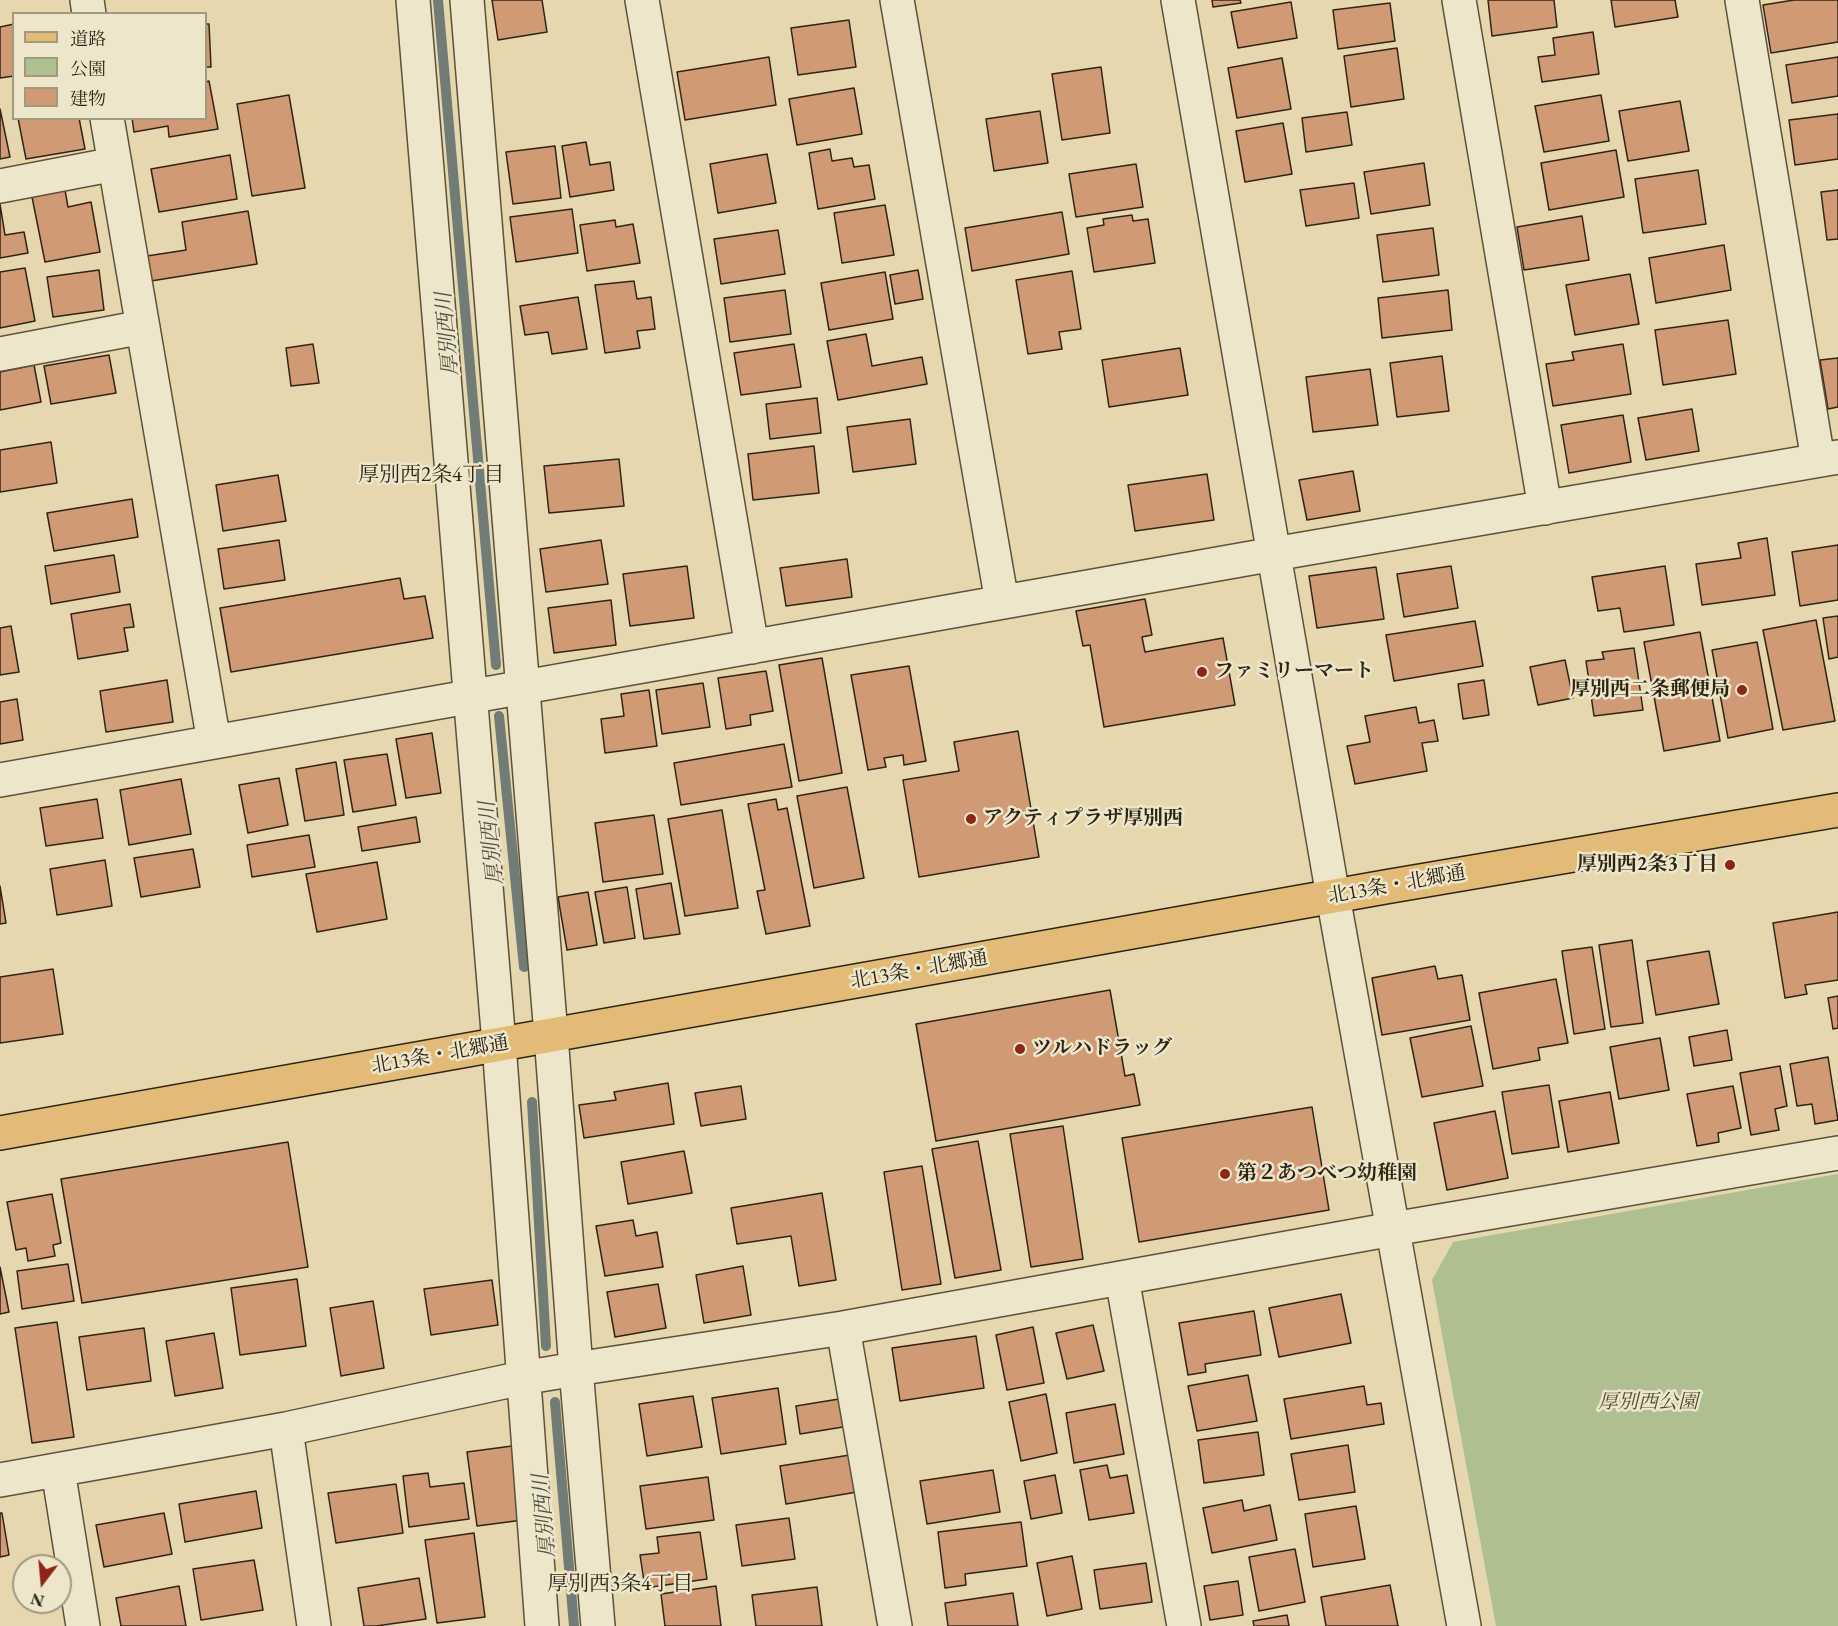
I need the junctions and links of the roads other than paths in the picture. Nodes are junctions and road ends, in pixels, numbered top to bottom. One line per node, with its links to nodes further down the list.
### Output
1 (413, 0): 19 (street)
2 (467, 0): 18 (street)
3 (642, 0): 17 (street)
4 (897, 0): 16 (street)
5 (1178, 0): 15 (street)
6 (1459, 0): 14 (street)
7 (1742, 0): 13 (street)
8 (107, 120): 9 (street)
9 (115, 164): 10 (street); 11 (street)
10 (0, 186)
11 (143, 327): 12 (street); 20 (street)
12 (0, 354)
13 (1828, 459): 14 (street)
14 (1545, 508): 15 (street)
15 (1274, 554): 16 (street); 23 (street)
16 (1002, 602): 17 (street)
17 (752, 647): 18 (street)
18 (523, 688): 19 (street); 24 (street)
19 (471, 697): 20 (street); 25 (street)
20 (214, 742): 21 (street)
21 (0, 780)
22 (1838, 810): 23 (main road, 北13条・北郷通)
23 (1333, 896): 24 (main road, 北13条・北郷通); 28 (street)
24 (551, 1035): 25 (main road, 北13条・北郷通); 31 (street)
25 (499, 1044): 26 (main road, 北13条・北郷通); 32 (street)
26 (0, 1133)
27 (1838, 1153): 28 (street)
28 (1393, 1229): 29 (street); 42 (street)
29 (1122, 1278): 30 (street); 41 (street)
30 (843, 1328): 31 (street); 40 (street)
31 (576, 1369): 32 (street); 39 (street)
32 (522, 1378): 33 (street); 38 (street)
33 (286, 1429): 34 (street); 37 (street)
34 (58, 1470): 35 (street); 36 (street)
35 (0, 1480)
36 (83, 1626)
37 (314, 1626)
38 (542, 1626)
39 (598, 1626)
40 (896, 1626)
41 (1184, 1626)
42 (1464, 1626)

